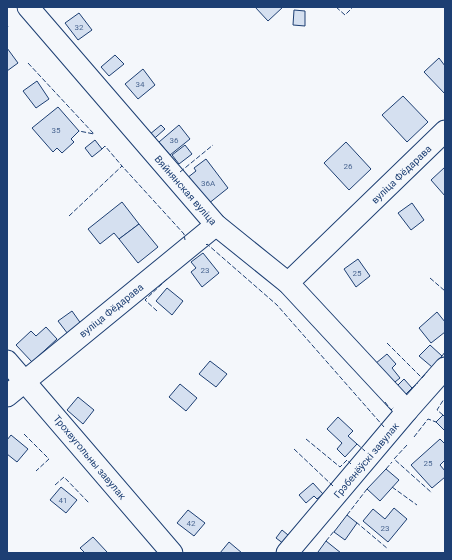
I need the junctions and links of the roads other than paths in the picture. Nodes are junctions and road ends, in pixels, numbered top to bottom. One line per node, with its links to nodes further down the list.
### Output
1 (28, 7): 3 (street, Вяйнянская вуліца)
2 (445, 131): 4 (street, вуліца Фёдарава)
3 (216, 225): 4 (street, Вяйнянская вуліца); 7 (street, вуліца Фёдарава)
4 (288, 283): 9 (street, Вяйнянская вуліца)
5 (7, 361): 7 (street, Трохвугольны завулак)
6 (445, 368): 9 (street, Грэбенёўскі завулак)
7 (25, 381): 8 (street, вуліца Фёдарава); 10 (street, Трохвугольны завулак)
8 (7, 396)
9 (407, 411): 11 (street, Грэбенёўскі завулак)
10 (172, 553)
11 (287, 553)

